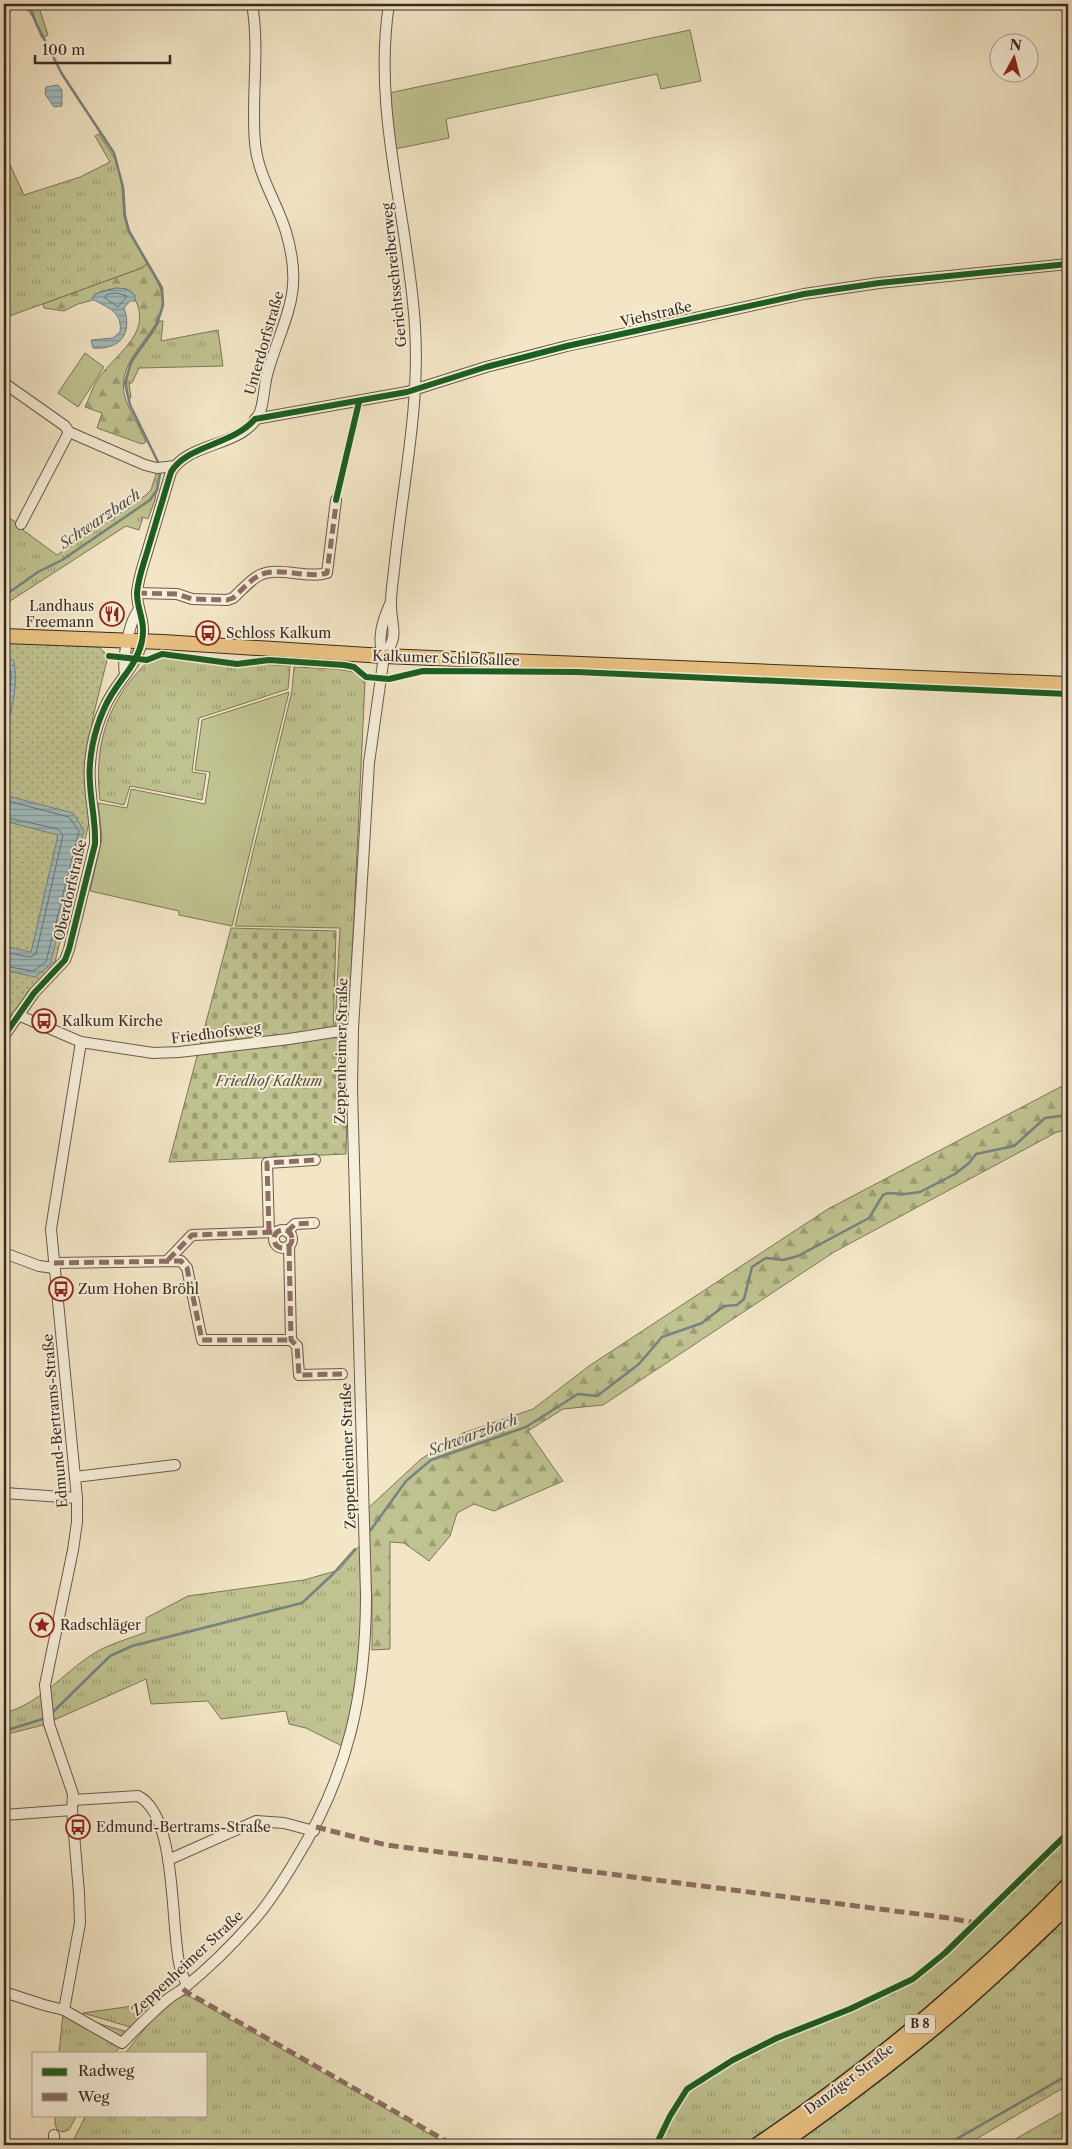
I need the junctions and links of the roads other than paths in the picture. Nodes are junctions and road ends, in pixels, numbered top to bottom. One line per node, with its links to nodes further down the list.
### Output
1 (252, 4): 6 (street, Unterdorfstraße)
2 (389, 4): 5 (street, Gerichtsschreiberweg)
3 (1068, 264): 5 (street, Viehstraße)
4 (4, 383): 7 (street)
5 (415, 390): 6 (street, Viehstraße); 14 (street, Gerichtsschreiberweg)
6 (255, 419): 8 (street, Unterdorfstraße)
7 (69, 432): 8 (street); 10 (street)
8 (175, 466): 11 (street)
9 (336, 500): 11 (street)
10 (21, 524)
11 (137, 593): 13 (street)
12 (4, 636): 13 (main road, Kalkumer Schloßallee)
13 (135, 641): 14 (main road, Kalkumer Schloßallee); 16 (street, Oberdorfstraße)
14 (384, 656): 15 (main road, Kalkumer Schloßallee); 17 (street, Zeppenheimer Straße)
15 (1068, 684)
16 (18, 1015): 18 (street, Oberdorfstraße); 19 (street)
17 (353, 1028): 19 (street, Friedhofsweg); 35 (street, Zeppenheimer Straße)
18 (4, 1036)
19 (82, 1042): 26 (street, Edmund-Bertrams-Straße)
20 (315, 1160): 22 (street)
21 (314, 1223): 22 (street)
22 (278, 1232): 23 (street); 23 (street); 25 (street)
23 (289, 1246): 27 (street)
24 (4, 1253): 26 (street)
25 (168, 1260): 26 (street); 27 (street)
26 (54, 1266): 30 (street, Edmund-Bertrams-Straße)
27 (291, 1340): 28 (street)
28 (342, 1374)
29 (175, 1465): 30 (street)
30 (74, 1477): 32 (street, Edmund-Bertrams-Straße)
31 (4, 1493): 32 (street)
32 (77, 1498): 33 (street, Edmund-Bertrams-Straße)
33 (72, 1805): 34 (street); 36 (street); 41 (street, Edmund-Bertrams-Straße)
34 (4, 1815)
35 (314, 1831): 36 (street); 39 (street, Zeppenheimer Straße)
36 (168, 1860): 39 (street)
37 (1068, 1886): 42 (highway, Danziger Straße / B 8)
38 (1068, 1905): 43 (highway, Danziger Straße / B 8)
39 (187, 1985): 41 (street, Zeppenheimer Straße)
40 (4, 1992): 41 (street, Zeppenheimer Straße)
41 (64, 2010)
42 (758, 2145)
43 (779, 2145)

